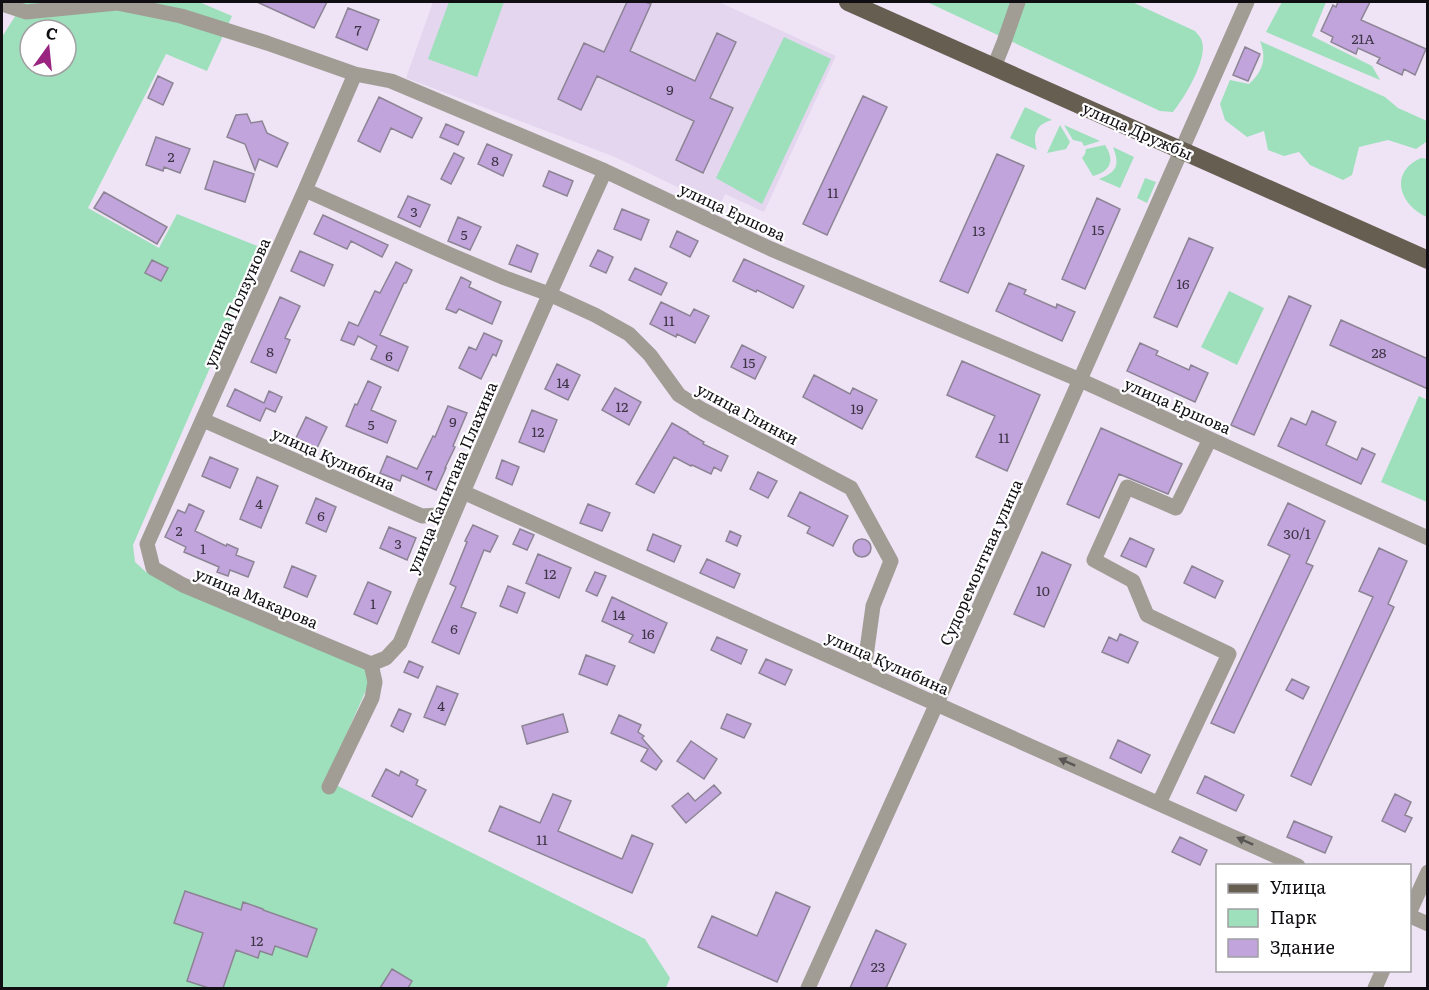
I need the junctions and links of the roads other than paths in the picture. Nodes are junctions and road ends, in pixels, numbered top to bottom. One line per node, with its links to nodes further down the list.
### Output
1 (2, 2): 6 (street, улица Ершова)
2 (848, 2): 5 (main road, улица Дружбы)
3 (1018, 2): 5 (street)
4 (1248, 2): 7 (street, Судоремонтная улица)
5 (994, 67): 7 (main road, улица Дружбы)
6 (355, 74): 8 (street, улица Ершова); 9 (street, улица Ползунова)
7 (1183, 150): 10 (main road, улица Дружбы); 12 (street, Судоремонтная улица)
8 (605, 171): 11 (street, улица Капитана Плахина); 12 (street, улица Ершова)
9 (305, 190): 11 (street, улица Глинки); 13 (street, улица Ползунова)
10 (1428, 260)
11 (549, 294): 15 (street, улица Капитана Плахина); 20 (street, улица Глинки)
12 (1080, 380): 14 (street, улица Ершова); 21 (street, Судоремонтная улица)
13 (203, 420): 16 (street, улица Кулибина); 18 (street, улица Ползунова)
14 (1210, 439): 17 (street, улица Ершова); 23 (street)
15 (463, 492): 16 (street, улица Капитана Плахина); 20 (street, улица Кулибина)
16 (453, 514): 19 (street, улица Капитана Плахина)
17 (1428, 538)
18 (147, 544): 19 (street, улица Макарова)
19 (371, 664): 22 (street)
20 (864, 671): 21 (street, улица Кулибина)
21 (937, 704): 23 (street, улица Кулибина, one-way to 21); 30 (street, Судоремонтная улица)
22 (329, 787)
23 (1160, 803): 24 (street, улица Кулибина, one-way to 23)
24 (1294, 864)
25 (1428, 872): 26 (street)
26 (1411, 909)
27 (1411, 916): 28 (street)
28 (1428, 924)
29 (1382, 972): 31 (street)
30 (808, 988)
31 (1375, 988)

